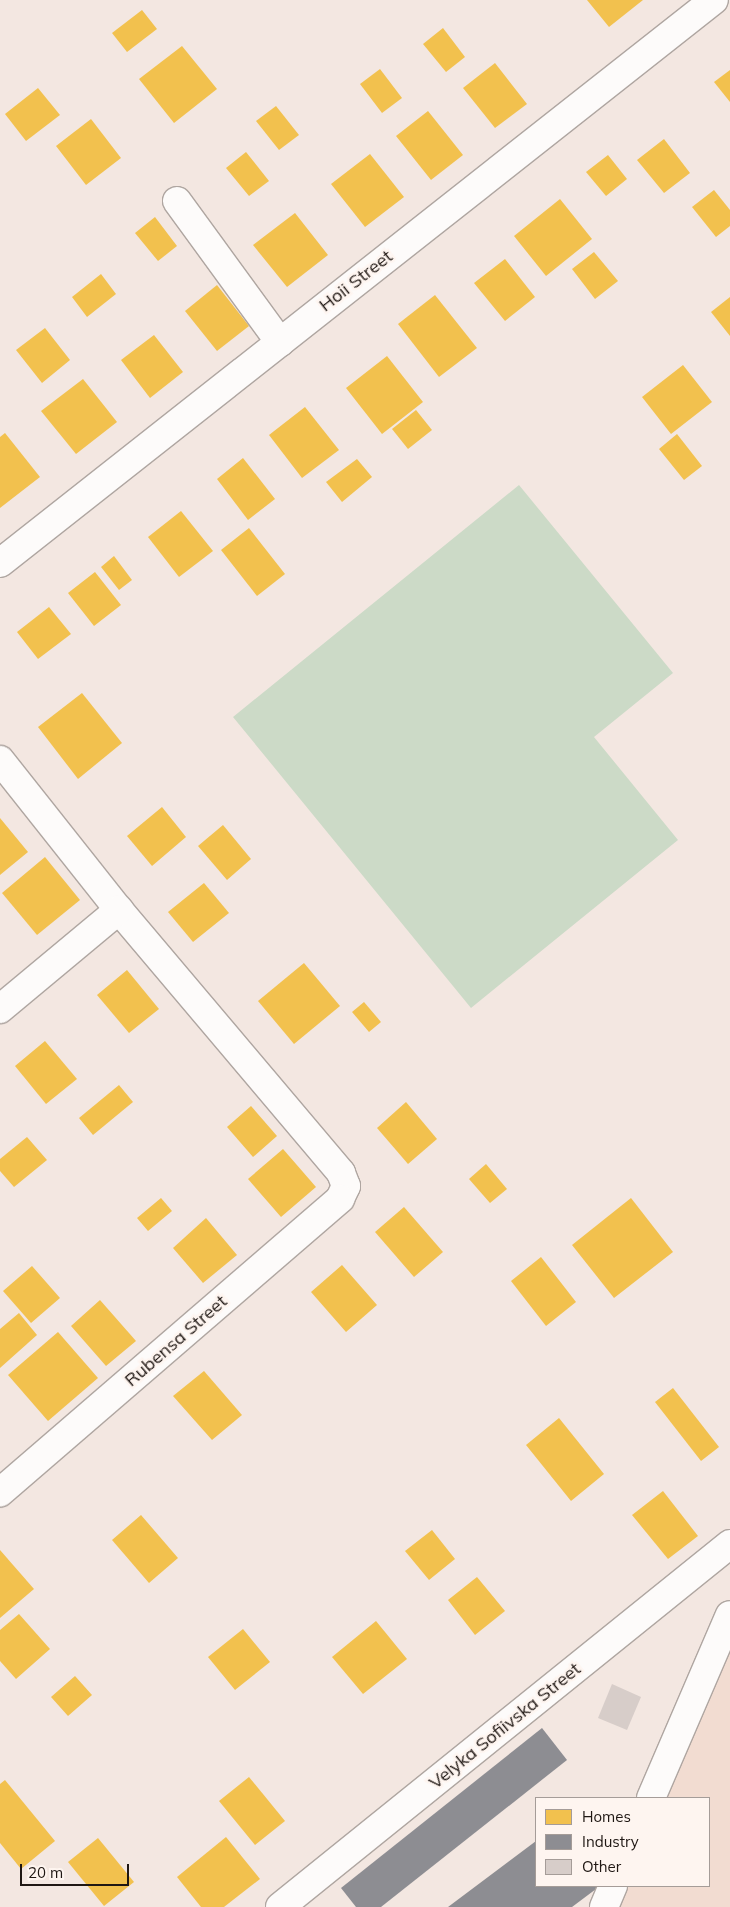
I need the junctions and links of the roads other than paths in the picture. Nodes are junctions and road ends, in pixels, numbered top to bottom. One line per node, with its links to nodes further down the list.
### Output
1 (714, 0): 3 (street, Hoii Street)
2 (177, 201): 3 (street)
3 (280, 342): 4 (street, Hoii Street)
4 (0, 563)
5 (0, 760): 6 (street)
6 (120, 910): 7 (street); 8 (street, Rubensa Street)
7 (0, 1009)
8 (0, 1492)
9 (730, 1544): 13 (street, Velyka Sofiivska Street)
10 (730, 1615): 11 (street)
11 (651, 1797)
12 (613, 1887): 14 (street)
13 (280, 1907)
14 (604, 1907)

